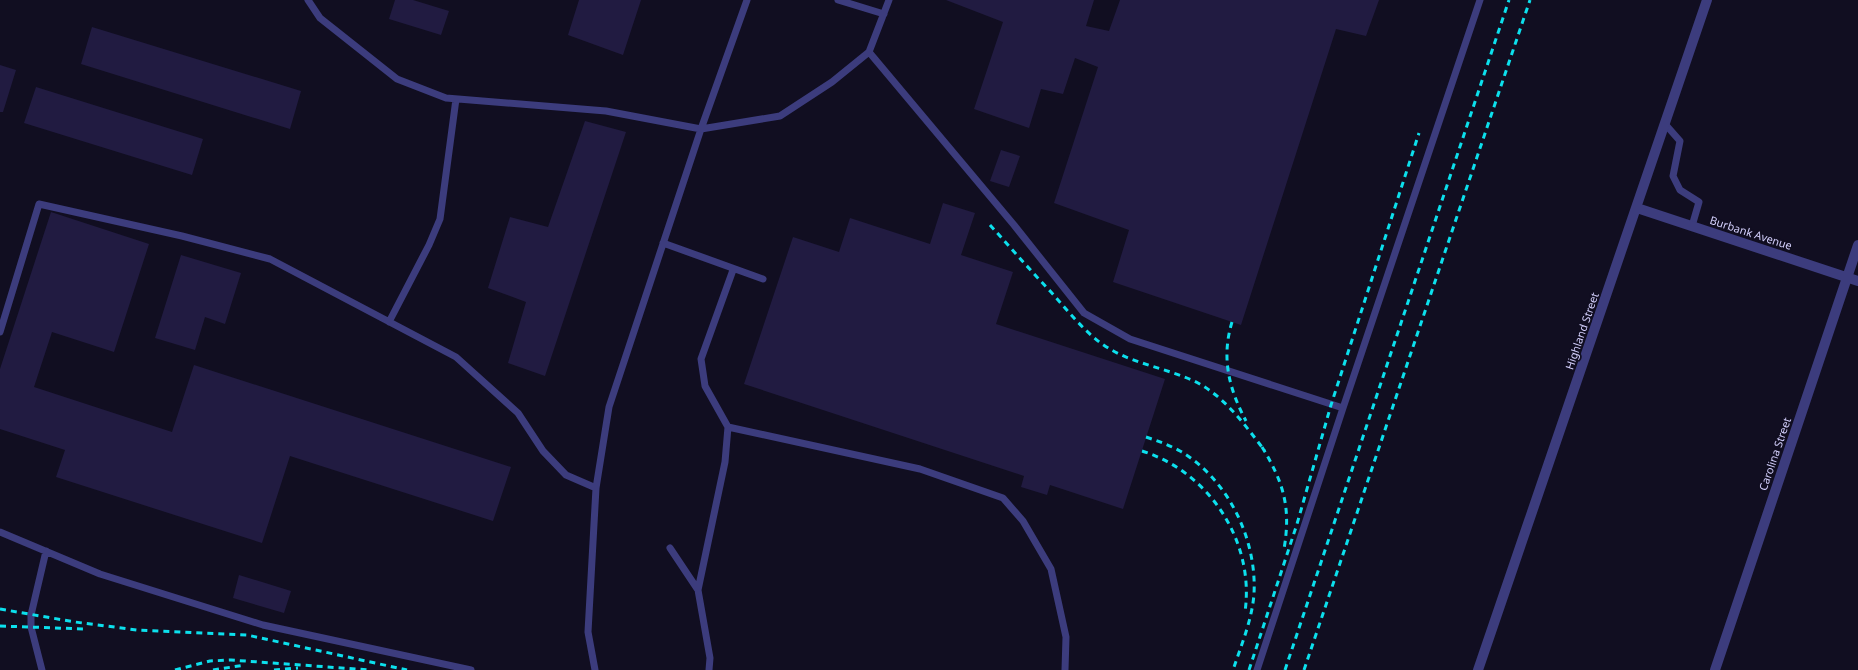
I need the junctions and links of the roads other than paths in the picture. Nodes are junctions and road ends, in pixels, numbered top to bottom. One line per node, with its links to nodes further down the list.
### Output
1 (308, 0): 9 (lane)
2 (747, 0): 11 (lane)
3 (838, 0): 7 (lane)
4 (889, 0): 7 (lane)
5 (1480, 0): 22 (lane)
6 (1707, 0): 10 (street, Highland Street)
7 (884, 14): 8 (lane)
8 (869, 52): 11 (lane); 22 (lane)
9 (456, 99): 11 (lane); 20 (lane)
10 (1665, 124): 12 (street, Highland Street); 13 (lane)
11 (700, 129): 14 (lane)
12 (1637, 208): 13 (street, Burbank Avenue); 35 (street, Highland Street)
13 (1692, 226): 17 (street, Burbank Avenue)
14 (663, 243): 16 (lane); 24 (lane)
15 (1858, 245): 17 (street, Carolina Street)
16 (733, 270): 18 (lane); 23 (lane)
17 (1847, 278): 19 (street, Burbank Avenue); 36 (street, Carolina Street)
18 (763, 279)
19 (1858, 281)
20 (389, 322): 21 (lane); 24 (lane)
21 (0, 332)
22 (1343, 408): 34 (lane)
23 (728, 427): 28 (lane); 33 (lane)
24 (596, 488): 31 (lane)
25 (0, 532): 27 (lane)
26 (670, 548): 28 (lane)
27 (46, 551): 29 (lane); 30 (lane)
28 (698, 590): 32 (lane)
29 (42, 670)
30 (470, 670)
31 (595, 670)
32 (709, 670)
33 (1065, 670)
34 (1258, 670)
35 (1478, 670)
36 (1715, 670)

